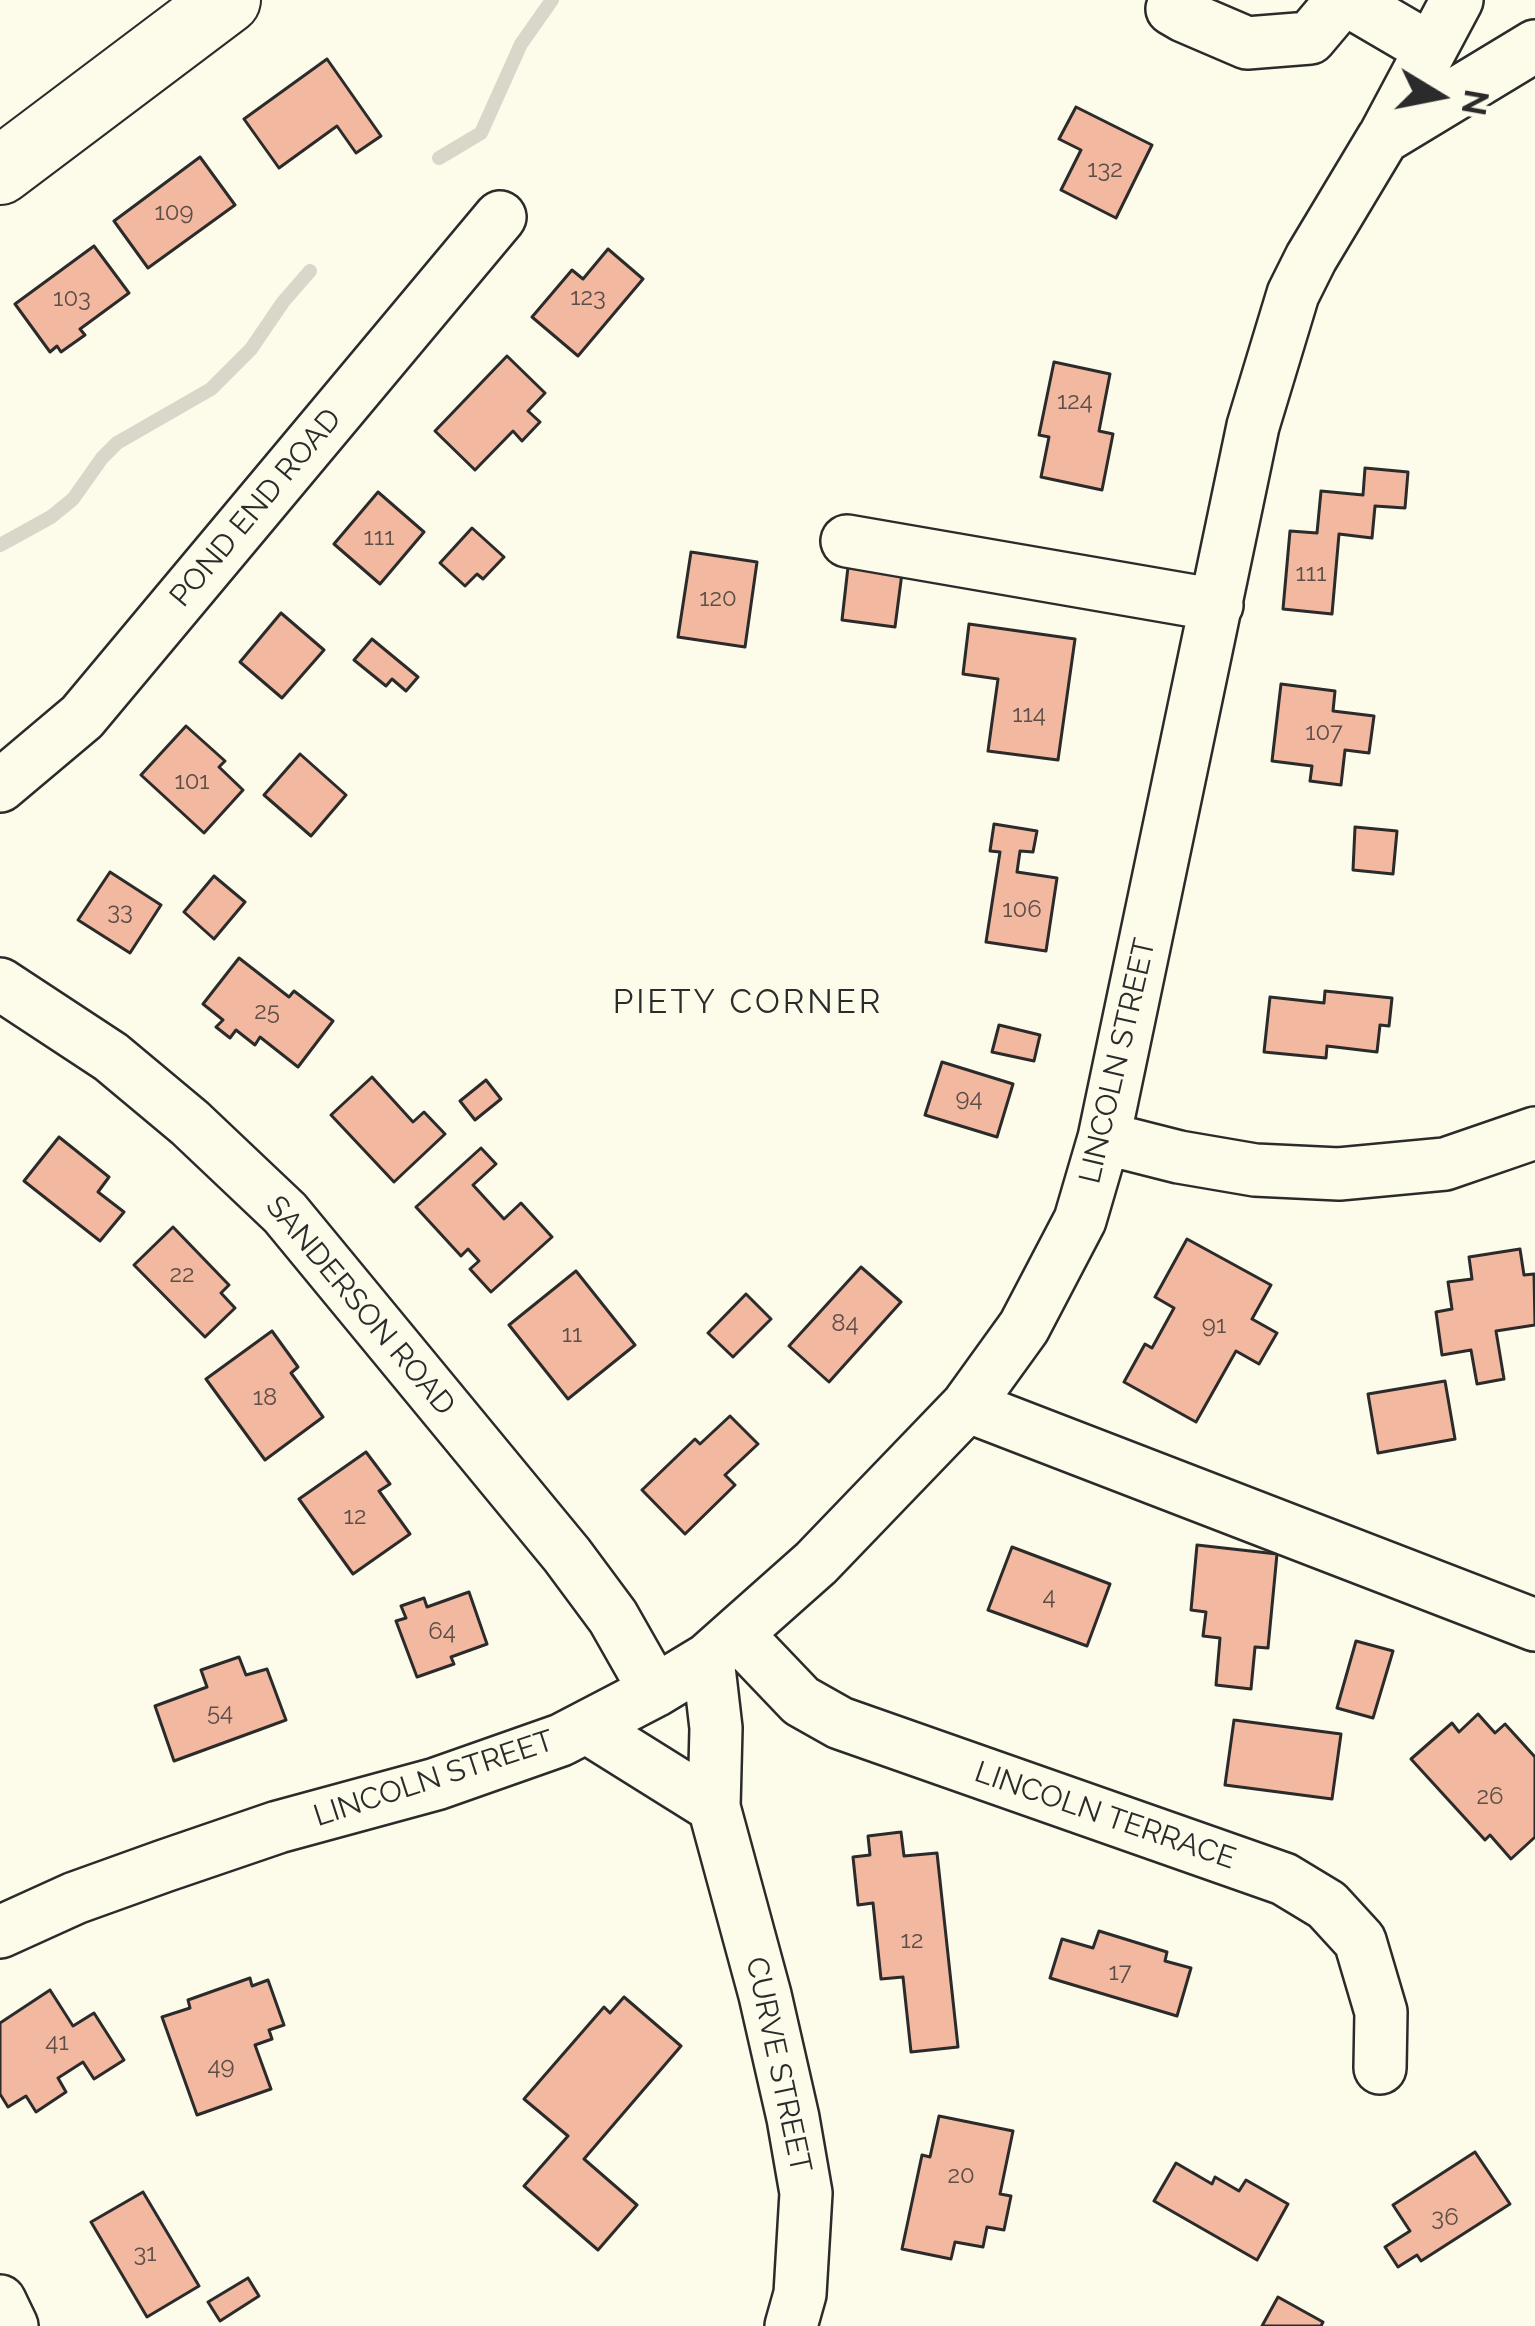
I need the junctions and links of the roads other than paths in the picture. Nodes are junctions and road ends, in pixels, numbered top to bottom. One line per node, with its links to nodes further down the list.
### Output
1 (227, 0): 8 (main road)
2 (1177, 0): 3 (street)
3 (1345, 0): 6 (street)
4 (1457, 0): 6 (street)
5 (1535, 46): 7 (street, LINCOLN STREET)
6 (1429, 48): 7 (street)
7 (1383, 138): 11 (street, LINCOLN STREET)
8 (0, 171)
9 (500, 217): 12 (street, POND END ROAD)
10 (847, 541): 11 (street)
11 (1217, 605): 15 (street, LINCOLN STREET)
12 (0, 786)
13 (0, 984): 19 (street, SANDERSON ROAD)
14 (1535, 1133): 15 (street)
15 (1104, 1138): 16 (street, LINCOLN STREET)
16 (967, 1406): 17 (street); 18 (street, LINCOLN STREET)
17 (1535, 1625)
18 (722, 1646): 19 (street, LINCOLN STREET); 21 (street, CURVE STREET); 23 (street, LINCOLN TERRACE)
19 (655, 1691): 20 (street, LINCOLN STREET)
20 (586, 1727): 21 (street); 22 (street, LINCOLN STREET)
21 (714, 1807): 26 (street, CURVE STREET)
22 (0, 1932)
23 (1380, 2068)
24 (0, 2302): 25 (street)
25 (12, 2326)
26 (790, 2326)

